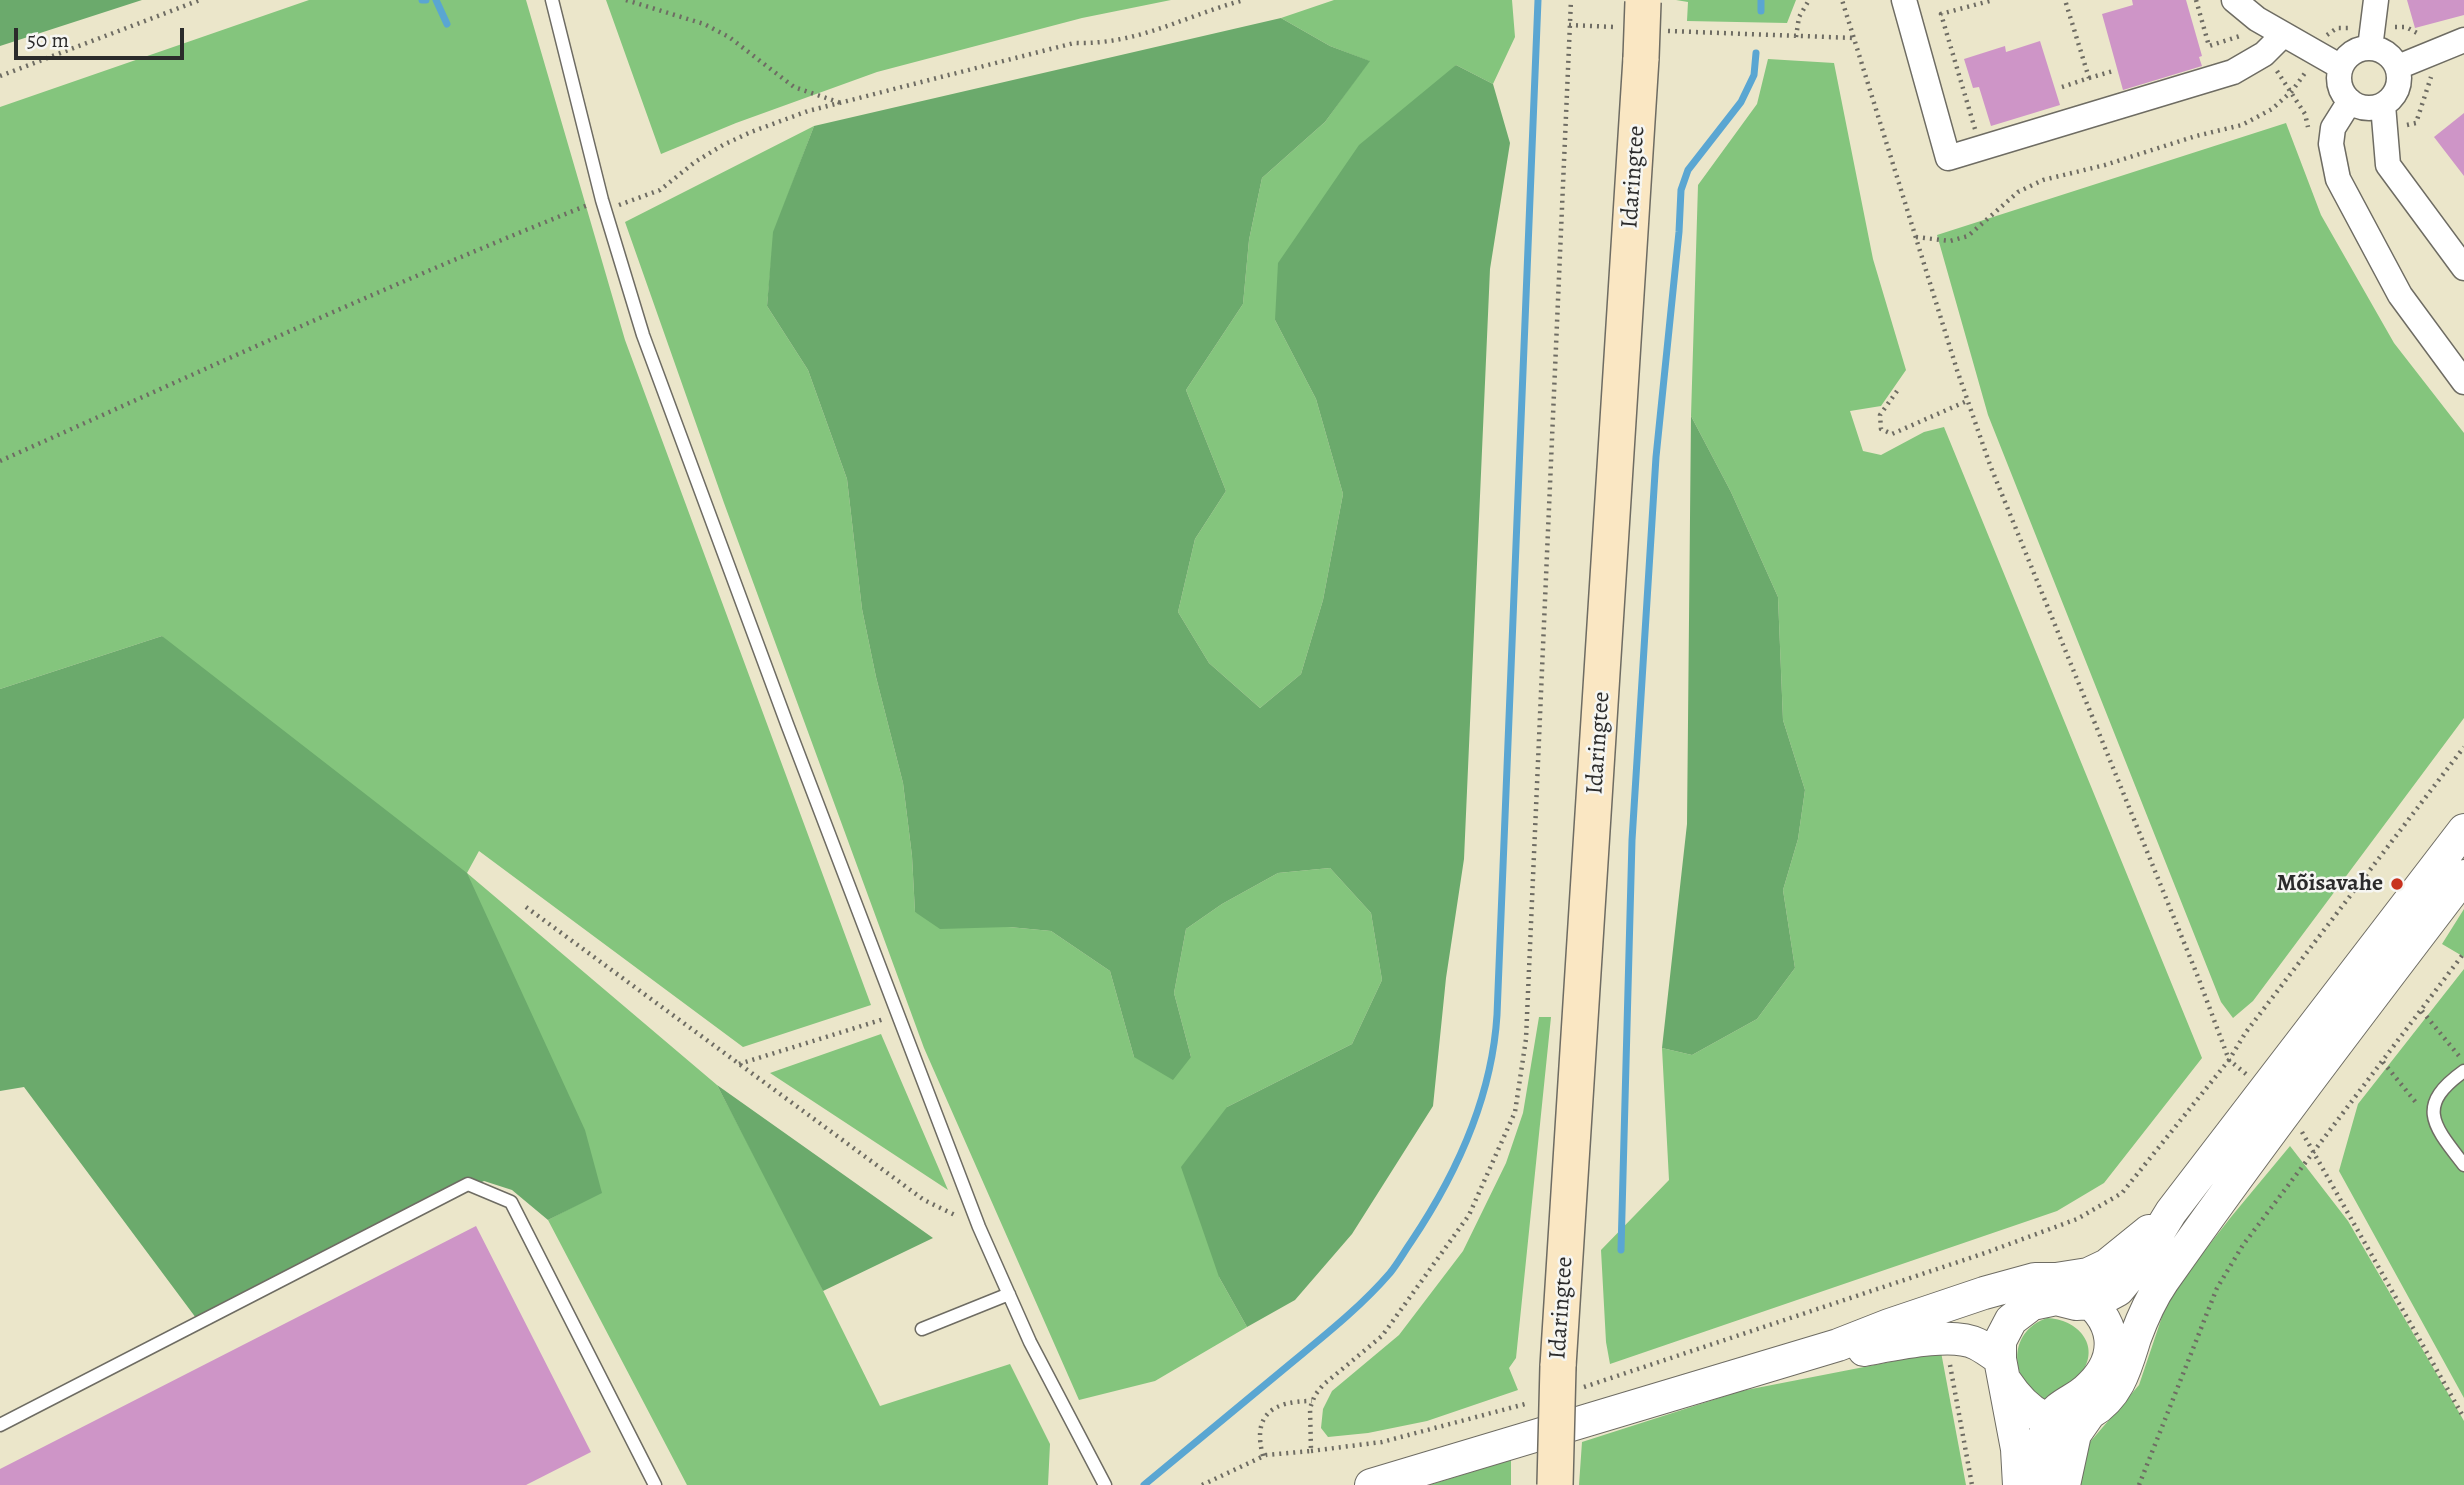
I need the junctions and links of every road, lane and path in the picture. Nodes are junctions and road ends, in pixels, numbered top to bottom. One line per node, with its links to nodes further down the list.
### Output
1 (200, 0): 26 (path)
2 (552, 0): 34 (lane)
3 (626, 0): 31 (path)
4 (1244, 0): 31 (path)
5 (1571, 0): 15 (path)
6 (1809, 0): 19 (path)
7 (1842, 0): 20 (path)
8 (1904, 0): 33 (street)
9 (1993, 0): 33 (path)
10 (2065, 0): 27 (path)
11 (2196, 0): 17 (path)
12 (2234, 0): 18 (street)
13 (2376, 0): 22 (street)
14 (1636, 10): 15 (path); 67 (main road, Idaringtee, bridge)
15 (1569, 25): 68 (path)
16 (1661, 30): 19 (path)
17 (2247, 34)
18 (2283, 35): 23 (street); 33 (street)
19 (1797, 37): 20 (path)
20 (1854, 38): 35 (path)
21 (2464, 40): 24 (street)
22 (2370, 48): 23 (street); 24 (street)
23 (2341, 67): 30 (street)
24 (2398, 67): 32 (street)
25 (2113, 71): 27 (path)
26 (0, 76)
27 (2089, 78): 28 (path)
28 (2062, 87)
29 (2292, 91): 35 (path)
30 (2350, 101): 32 (street); 37 (street)
31 (842, 103): 34 (path)
32 (2383, 105): 36 (street)
33 (1980, 148)
34 (603, 205): 40 (path); 47 (lane)
35 (1916, 237): 39 (path)
36 (2464, 268)
37 (2464, 382)
38 (1897, 391): 39 (path)
39 (1967, 401): 48 (path)
40 (0, 461)
41 (2464, 747): 48 (path)
42 (2464, 830): 58 (street)
43 (2464, 876): 70 (street)
44 (526, 906): 51 (path)
45 (2464, 953): 46 (path)
46 (2422, 1011): 49 (path); 50 (path)
47 (897, 1015): 51 (path); 59 (lane)
48 (2229, 1060): 53 (path); 67 (path)
49 (2383, 1062): 54 (path); 56 (path)
50 (2464, 1063)
51 (738, 1065): 59 (path)
52 (2464, 1071): 54 (lane)
53 (2252, 1079)
54 (2435, 1121): 57 (lane)
55 (2300, 1129): 56 (path)
56 (2314, 1153): 71 (path); 85 (path)
57 (2464, 1165)
58 (2171, 1212): 60 (street); 62 (street)
59 (979, 1227): 61 (lane)
60 (2056, 1279): 62 (street); 64 (street)
61 (1009, 1294): 63 (lane); 77 (lane)
62 (2094, 1303): 66 (street); 72 (street)
63 (922, 1329)
64 (1838, 1345): 66 (street); 79 (street)
65 (1950, 1364): 81 (path)
66 (2003, 1371): 72 (street); 82 (street)
67 (1565, 1378): 80 (main road, Idaringtee, bridge)
68 (1312, 1401): 74 (path); 75 (path)
69 (1533, 1402): 74 (path)
70 (2089, 1414): 72 (street); 84 (street)
71 (2464, 1418)
72 (2050, 1419): 83 (street)
73 (0, 1425): 76 (lane)
74 (1311, 1451): 75 (path)
75 (1263, 1456): 78 (path)
76 (655, 1485)
77 (1105, 1485)
78 (1202, 1485)
79 (1371, 1485)
80 (1555, 1485)
81 (1972, 1485)
82 (2018, 1485)
83 (2044, 1485)
84 (2064, 1485)
85 (2139, 1485)

